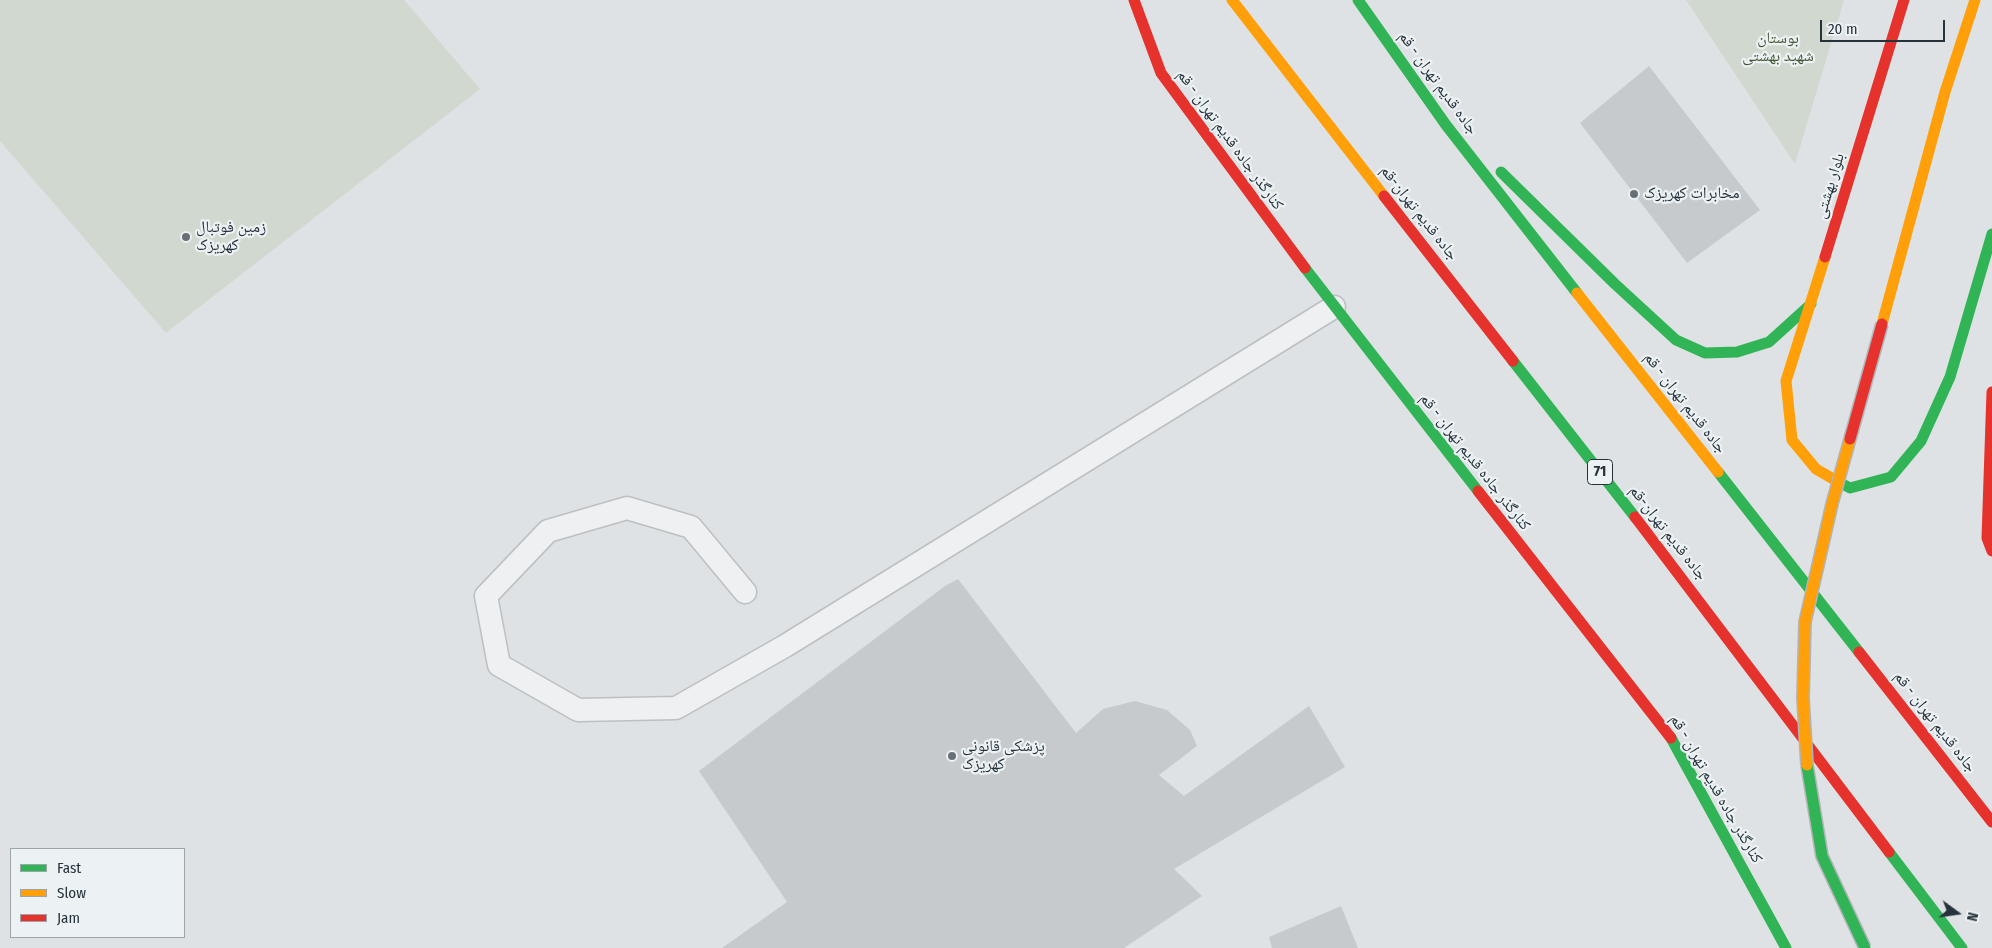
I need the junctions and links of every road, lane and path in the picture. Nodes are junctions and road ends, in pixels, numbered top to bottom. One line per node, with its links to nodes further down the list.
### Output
1 (1134, 0): 9 (main road, کنارگذر جاده قدیم تهران - قم)
2 (1232, 0): 16 (main road, جاده قدیم تهران-قم / 71)
3 (1358, 0): 6 (main road, جاده قدیم تهران - قم)
4 (1904, 0): 8 (main road, بلوار بهشتی)
5 (1975, 0): 15 (main road, bridge)
6 (1446, 125): 8 (main road); 13 (main road, جاده قدیم تهران - قم)
7 (1992, 234): 8 (main road, بلوار بهشتی)
8 (1811, 304)
9 (1334, 307): 12 (lane); 14 (main road, کنارگذر جاده قدیم تهران - قم)
10 (1992, 392): 11 (main road)
11 (1992, 552)
12 (745, 592)
13 (1992, 822)
14 (1786, 948)
15 (1866, 948)
16 (1962, 948)

